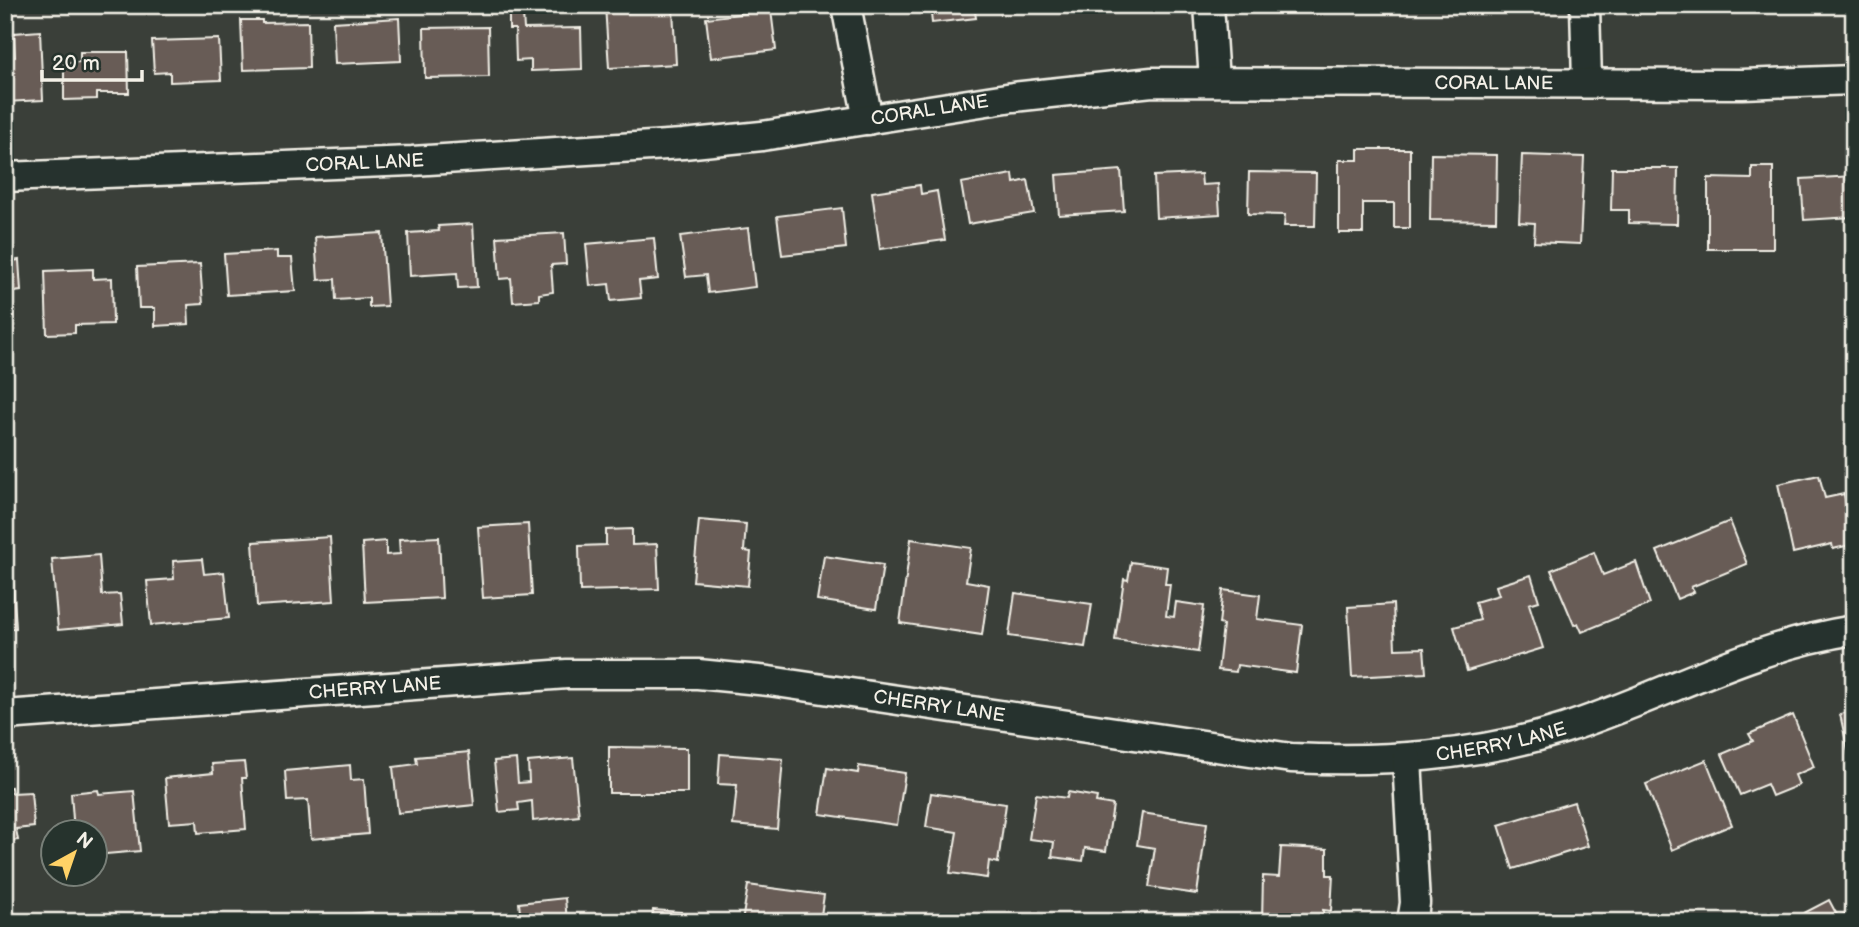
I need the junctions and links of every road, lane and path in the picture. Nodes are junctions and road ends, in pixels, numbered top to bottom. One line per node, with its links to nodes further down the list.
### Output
1 (846, 5): 7 (street)
2 (1209, 5): 5 (street)
3 (1585, 5): 6 (street)
4 (1854, 80): 6 (street, CORAL LANE)
5 (1214, 81): 6 (street, CORAL LANE); 7 (street, CORAL LANE)
6 (1587, 83)
7 (868, 120): 8 (street, CORAL LANE)
8 (5, 177)
9 (1854, 631): 11 (street, CHERRY LANE)
10 (5, 715): 11 (street, CHERRY LANE)
11 (1406, 759): 12 (street)
12 (1412, 922)

